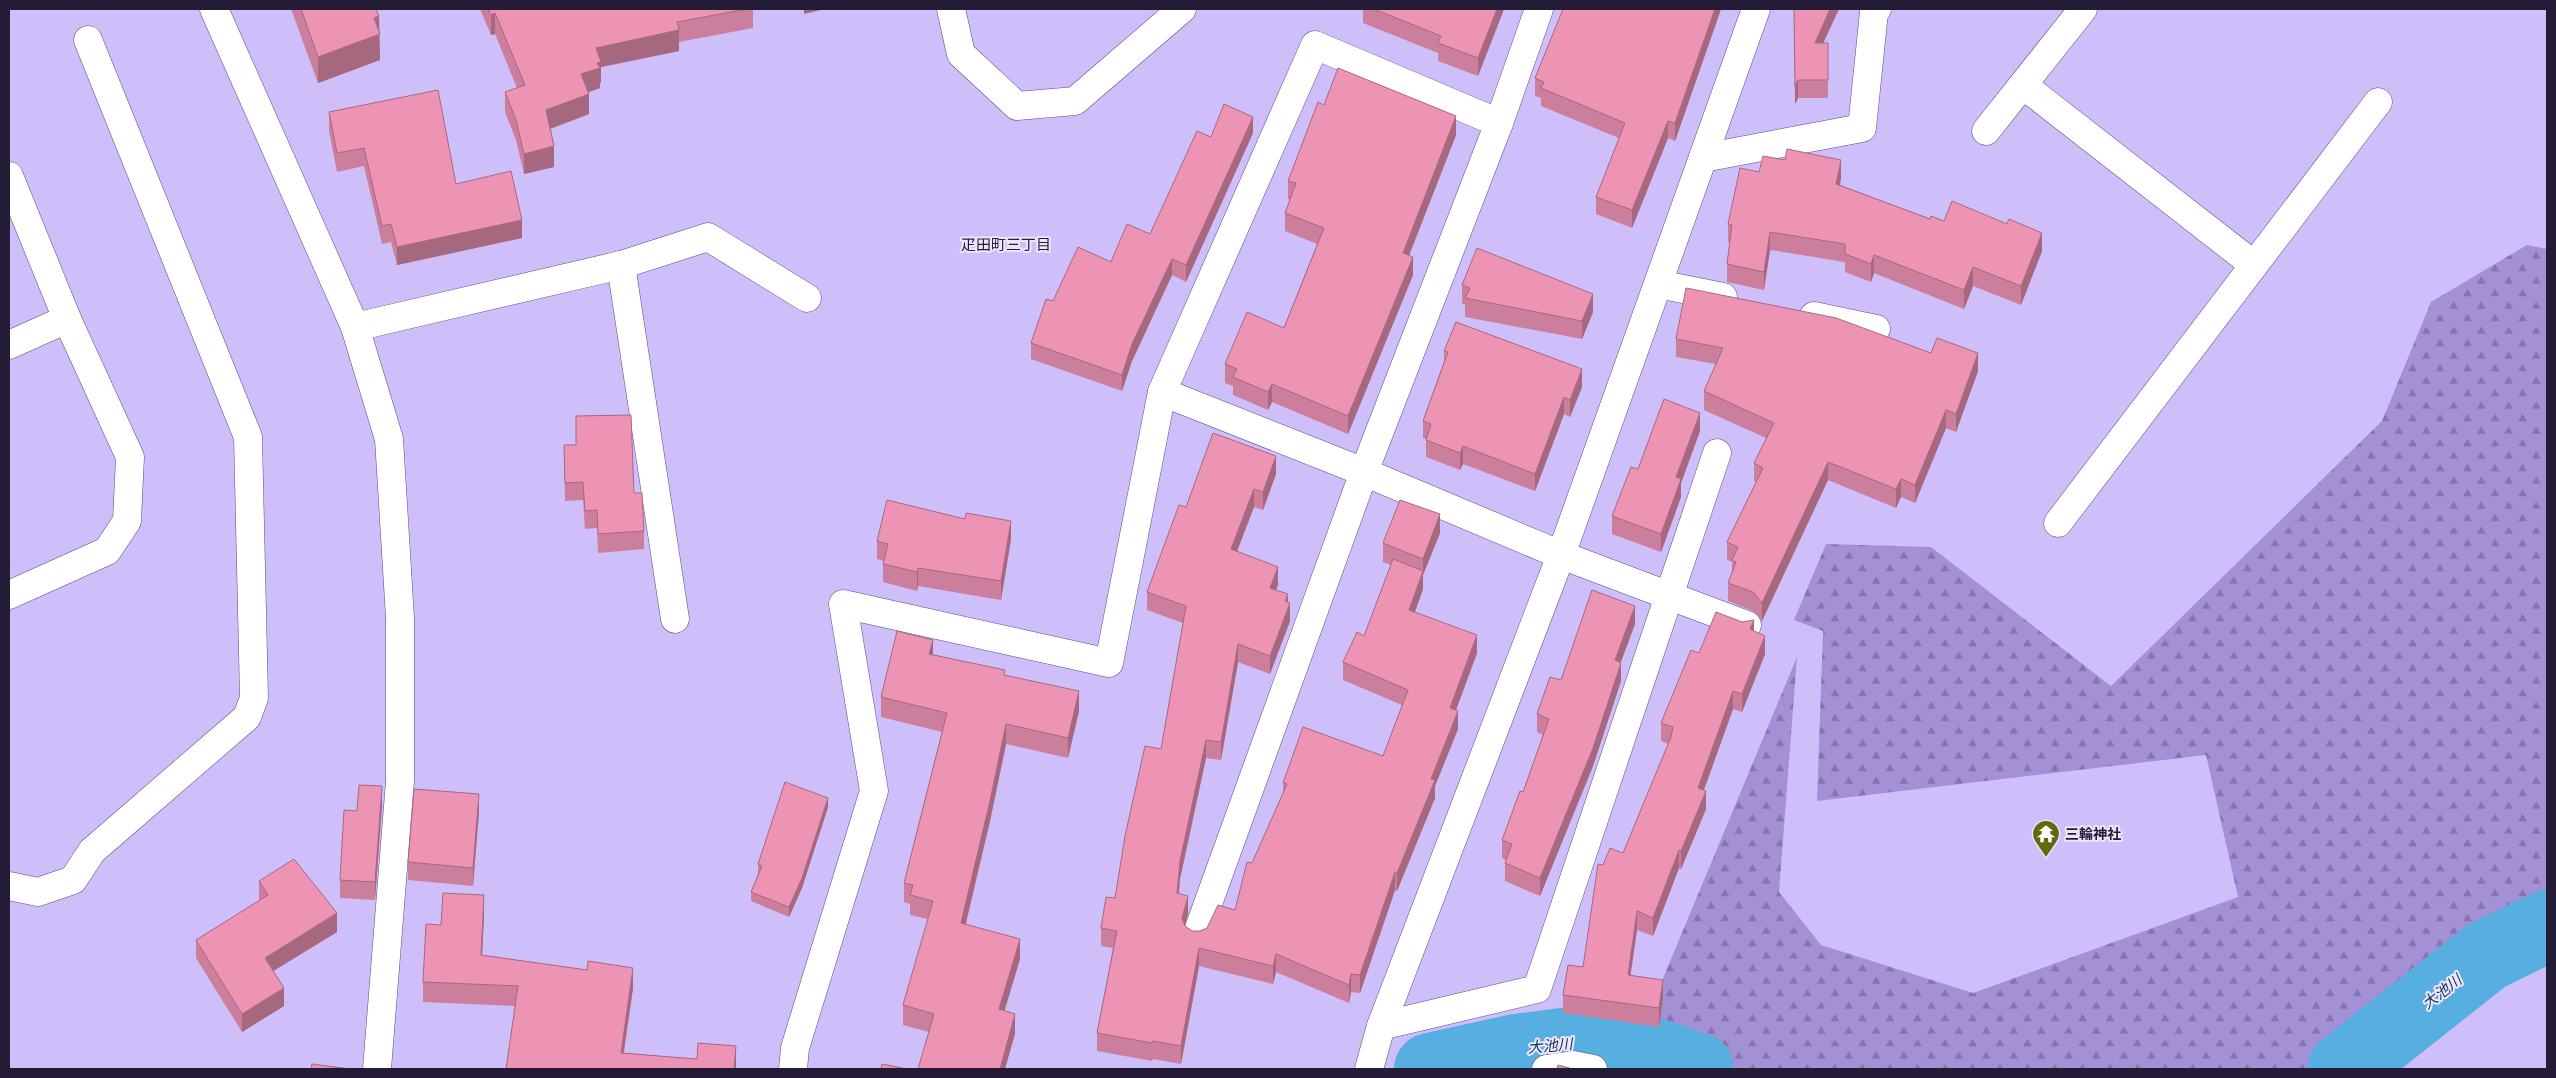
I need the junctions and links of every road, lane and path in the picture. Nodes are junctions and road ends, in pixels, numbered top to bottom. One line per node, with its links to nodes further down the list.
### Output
1 (214, 9): 22 (street)
2 (952, 9): 3 (street)
3 (1182, 9)
4 (1539, 9): 11 (street)
5 (1756, 9): 13 (street)
6 (1876, 9): 13 (street)
7 (2083, 9): 9 (street)
8 (88, 40): 34 (street)
9 (2023, 85): 12 (street); 16 (street)
10 (2378, 102): 16 (street)
11 (1499, 123): 25 (street); 27 (street)
12 (1986, 131)
13 (1703, 158): 17 (street)
14 (9, 176): 21 (street)
15 (621, 265): 18 (street); 22 (street); 32 (street)
16 (2254, 265): 28 (street)
17 (1658, 284): 19 (street); 29 (street)
18 (807, 298)
19 (1743, 302)
20 (1790, 311): 23 (street)
21 (68, 319): 24 (street); 30 (street)
22 (355, 326): 38 (street)
23 (1876, 329)
24 (9, 345)
25 (1162, 392): 27 (street); 39 (street)
26 (1717, 453): 31 (street)
27 (1364, 472): 29 (street); 35 (street)
28 (2058, 523)
29 (1561, 554): 31 (street); 36 (street)
30 (9, 595)
31 (1668, 597): 33 (street); 36 (street)
32 (675, 619)
33 (1747, 626)
34 (9, 886)
35 (1196, 934)
36 (1381, 1026): 37 (street)
37 (1369, 1067)
38 (377, 1069)
39 (793, 1069)
40 (1546, 1069): 41 (street)
41 (1593, 1069)

